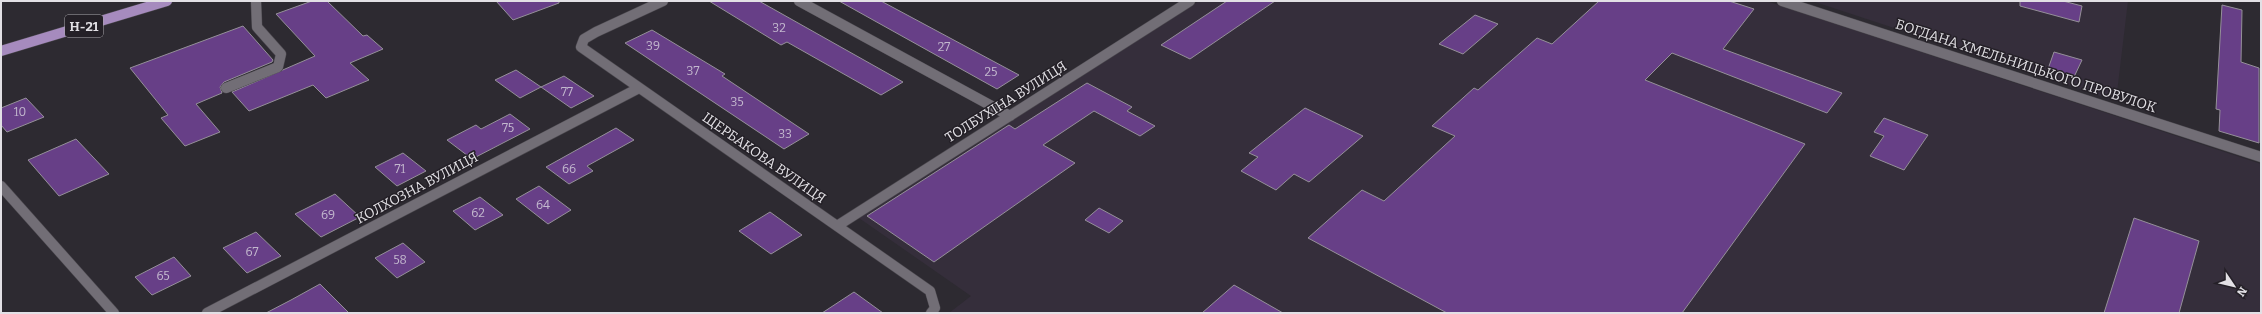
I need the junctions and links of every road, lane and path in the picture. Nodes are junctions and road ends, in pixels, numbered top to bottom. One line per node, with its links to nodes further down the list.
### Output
1 (167, 1): 7 (main road, Н-21)
2 (256, 1): 8 (street)
3 (663, 1): 9 (street, ЩЕРБАКОВА ВУЛИЦЯ)
4 (799, 1): 10 (street)
5 (1189, 1): 10 (street, ТОЛБУХІНА ВУЛИЦЯ)
6 (1782, 1): 11 (street, БОГДАНА ХМЕЛЬНИЦЬКОГО ПРОВУЛОК)
7 (1, 51)
8 (226, 88)
9 (639, 88): 13 (street, ЩЕРБАКОВА ВУЛИЦЯ); 15 (street, КОЛХОЗНА ВУЛИЦЯ)
10 (1010, 116): 13 (street, ТОЛБУХІНА ВУЛИЦЯ)
11 (2261, 157)
12 (1, 186): 14 (street)
13 (837, 226): 16 (street, ЩЕРБАКОВА ВУЛИЦЯ)
14 (114, 313)
15 (207, 313)
16 (931, 313)

